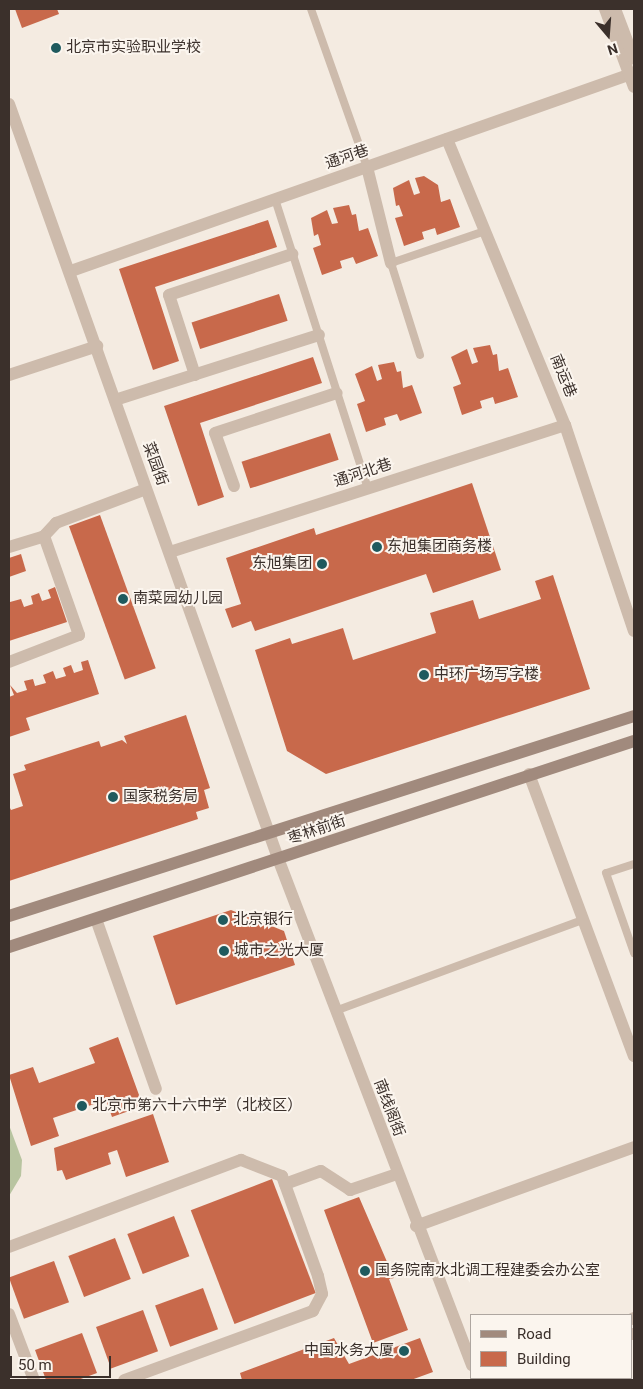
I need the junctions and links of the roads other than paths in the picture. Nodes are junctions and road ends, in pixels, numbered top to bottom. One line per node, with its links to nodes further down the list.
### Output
1 (311, 9): 9 (lane)
2 (605, 9): 5 (street)
3 (615, 9): 4 (street)
4 (634, 59)
5 (632, 74): 6 (street); 8 (street, 通河巷)
6 (634, 87)
7 (9, 104): 14 (street, 菜园街)
8 (447, 139): 9 (street, 通河巷); 11 (street, 南运巷)
9 (367, 167): 10 (street, 通河巷); 13 (street)
10 (275, 199): 12 (lane); 14 (street, 通河巷)
11 (485, 231): 13 (lane); 22 (street, 南运巷)
12 (292, 254): 15 (lane); 19 (street)
13 (392, 263): 17 (lane)
14 (71, 271): 16 (street, 菜园街)
15 (319, 335): 19 (street); 20 (lane)
16 (97, 346): 18 (street); 21 (street, 菜园街)
17 (420, 355)
18 (9, 375)
19 (195, 375): 21 (street)
20 (337, 393): 23 (street); 24 (lane)
21 (115, 400): 25 (street, 菜园街)
22 (565, 425): 24 (street, 通河北巷); 29 (street, 南运巷)
23 (234, 486)
24 (368, 488): 28 (street, 通河北巷)
25 (146, 489): 26 (street); 28 (street, 菜园街)
26 (44, 536): 27 (street); 30 (street)
27 (9, 547)
28 (170, 552): 34 (street, 菜园街)
29 (634, 631)
30 (9, 662)
31 (634, 716): 34 (main road, 枣林前街)
32 (634, 741): 33 (main road, 枣林前街)
33 (530, 774): 35 (main road, 枣林前街); 39 (street)
34 (270, 834): 35 (street, 菜园街); 37 (main road, 枣林前街)
35 (279, 860): 38 (main road, 枣林前街); 42 (street, 南线阁街)
36 (634, 864): 41 (lane)
37 (9, 916)
38 (96, 919): 40 (main road, 枣林前街); 44 (street)
39 (582, 920): 42 (lane); 43 (street)
40 (9, 947)
41 (634, 953)
42 (335, 1010): 46 (street, 南线阁街)
43 (634, 1056)
44 (156, 1089)
45 (634, 1147): 48 (street)
46 (397, 1174): 47 (street); 48 (street, 南线阁街)
47 (285, 1184): 49 (street); 53 (street)
48 (416, 1226): 51 (street, 南线阁街)
49 (9, 1247)
50 (9, 1314): 52 (street)
51 (470, 1360)
52 (34, 1380)
53 (124, 1380)

